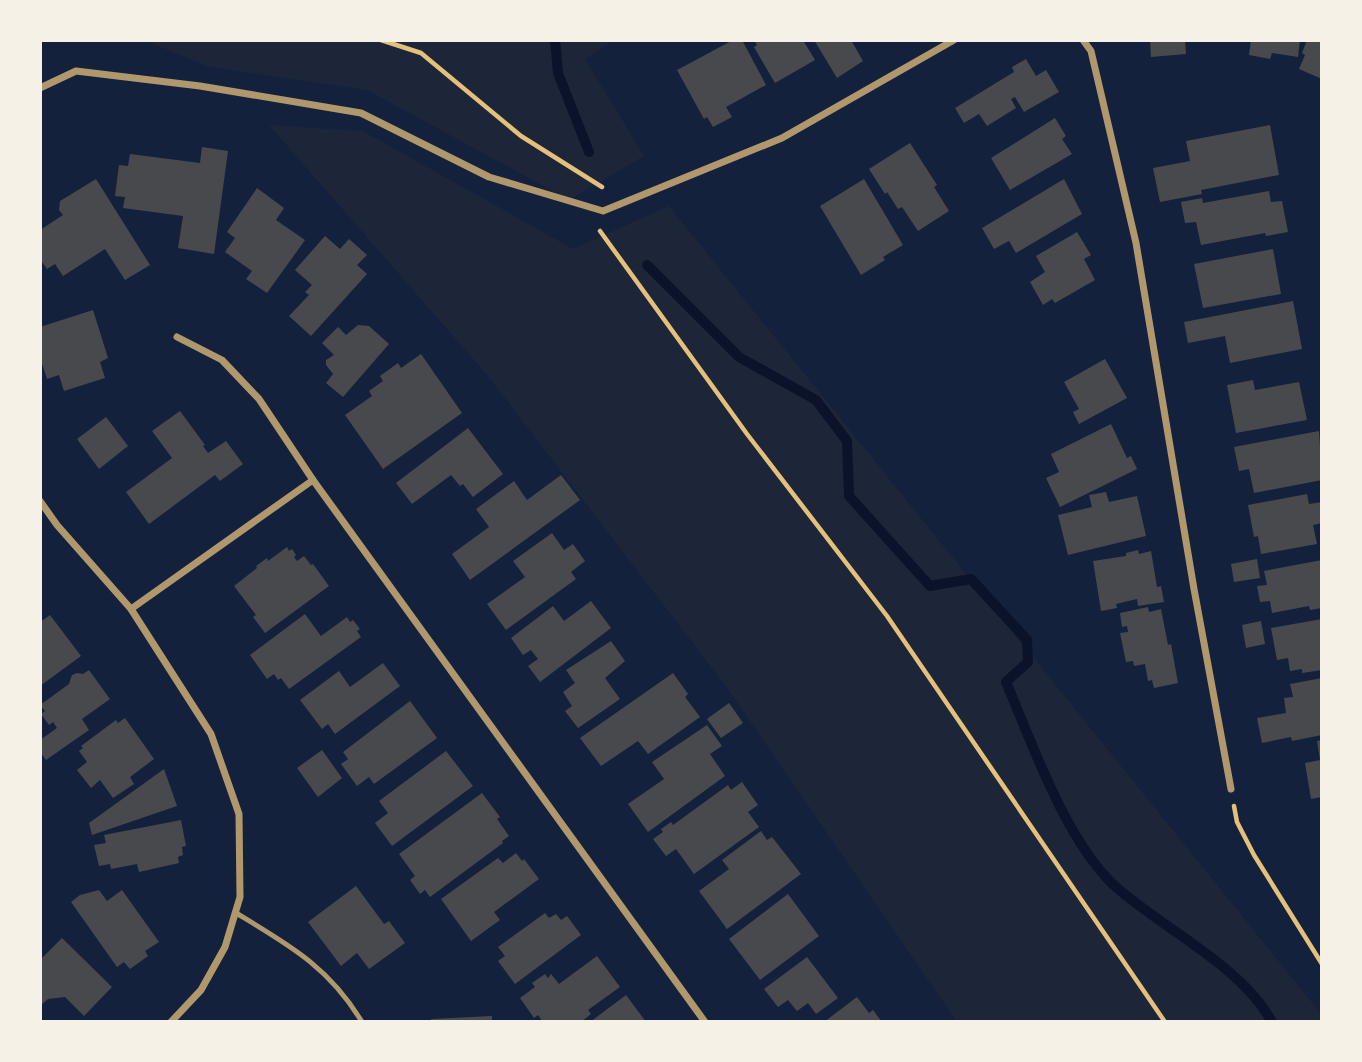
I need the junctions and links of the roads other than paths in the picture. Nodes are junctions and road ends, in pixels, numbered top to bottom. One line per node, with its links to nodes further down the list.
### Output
1 (954, 40): 3 (street)
2 (1083, 40): 8 (street)
3 (40, 88)
4 (177, 337): 5 (street)
5 (313, 480): 7 (street); 12 (street)
6 (40, 501): 7 (street)
7 (131, 609): 9 (street)
8 (1231, 789)
9 (236, 914): 10 (street); 11 (lane)
10 (171, 1022)
11 (362, 1022)
12 (705, 1022)

